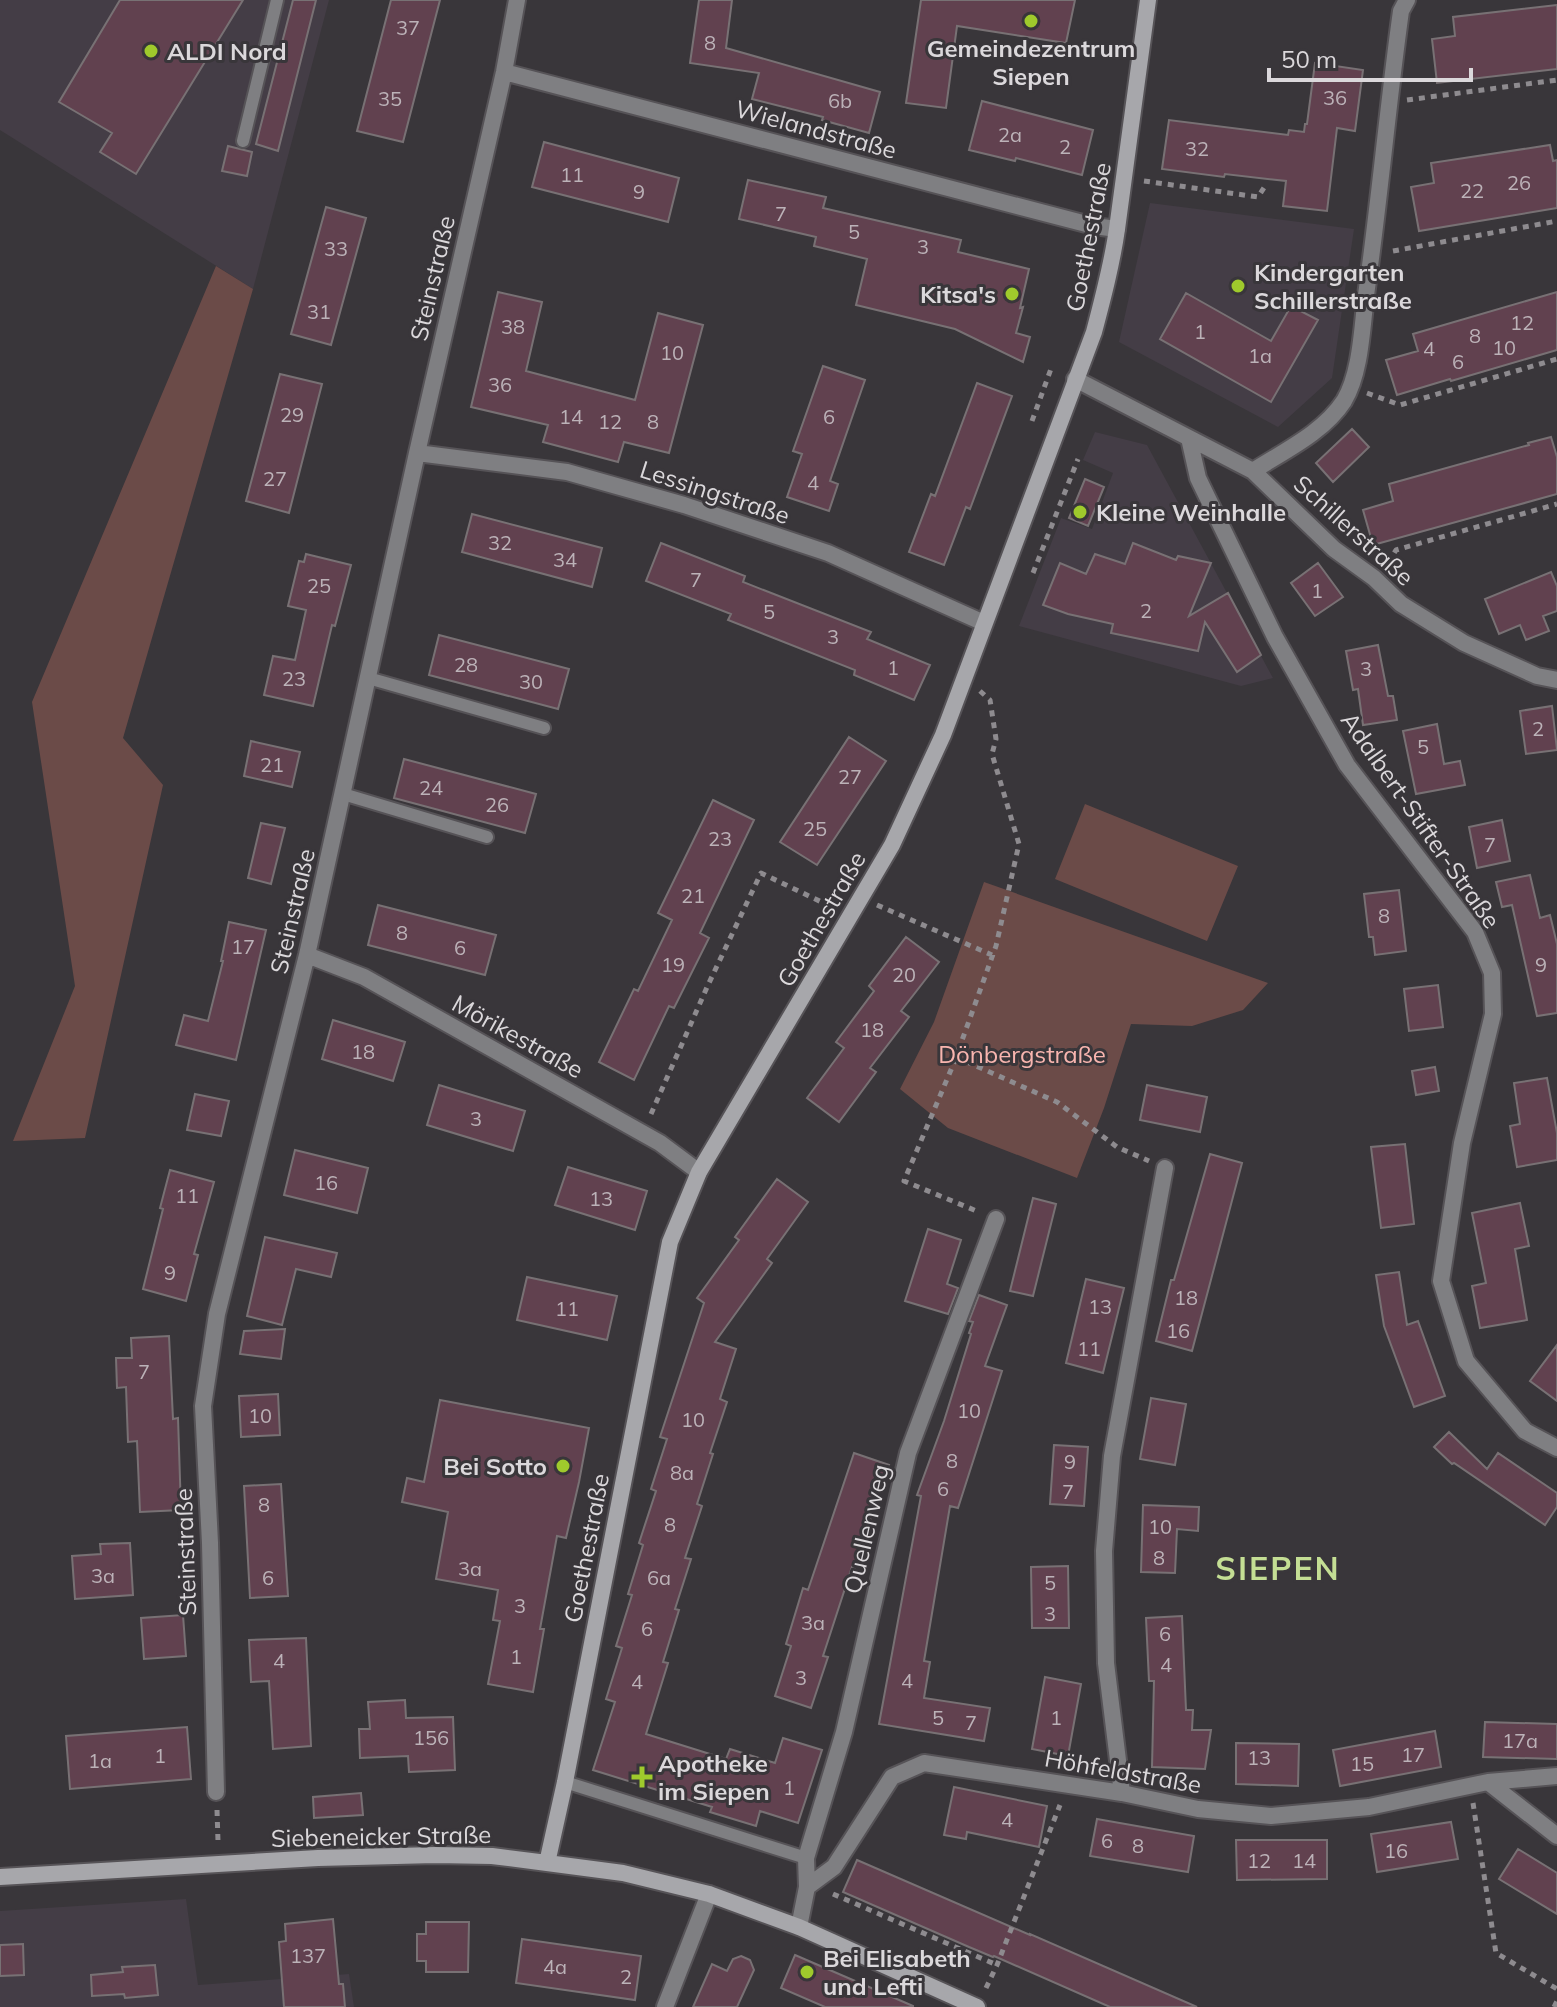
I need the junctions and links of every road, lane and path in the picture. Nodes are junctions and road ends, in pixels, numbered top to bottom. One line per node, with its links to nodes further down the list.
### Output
1 (277, 0): 8 (lane)
2 (517, 0): 5 (street, Steinstraße)
3 (1148, 0): 9 (street, Goethestraße)
4 (1407, 0): 7 (street, Schillerstraße)
5 (504, 72): 12 (street, Wielandstraße); 20 (street, Steinstraße)
6 (1557, 80): 7 (path)
7 (1389, 103): 13 (street, Schillerstraße)
8 (243, 141)
9 (1125, 178): 10 (path); 12 (street, Goethestraße)
10 (1267, 183)
11 (1557, 221): 13 (path)
12 (1117, 229): 16 (street, Goethestraße)
13 (1373, 249): 17 (street, Schillerstraße)
14 (1557, 359): 17 (path)
15 (1052, 366): 18 (path)
16 (1075, 379): 19 (street, Schillerstraße); 26 (street, Goethestraße)
17 (1352, 384): 22 (street, Schillerstraße)
18 (1032, 421)
19 (1189, 438): 22 (street, Schillerstraße); 42 (street, Adalbert-Stifter-Straße)
20 (417, 453): 26 (street, Lessingstraße); 27 (street, Steinstraße)
21 (1078, 459): 24 (path)
22 (1253, 471): 25 (street, Schillerstraße)
23 (1557, 504): 25 (path)
24 (1033, 573)
25 (1374, 578): 29 (street, Schillerstraße)
26 (984, 623): 28 (street, Goethestraße)
27 (368, 678): 30 (lane); 31 (street, Steinstraße)
28 (964, 678): 33 (street, Goethestraße); 36 (path)
29 (1557, 680)
30 (544, 728)
31 (343, 794): 32 (lane); 35 (street, Steinstraße)
32 (487, 837)
33 (861, 899): 34 (street, Goethestraße); 36 (path)
34 (851, 916): 38 (path); 40 (street, Goethestraße)
35 (307, 955): 38 (street, Mörikestraße); 48 (street, Steinstraße)
36 (993, 955): 37 (path)
37 (956, 1058): 39 (path); 41 (path)
38 (642, 1133): 40 (street, Mörikestraße)
39 (1165, 1168): 49 (street)
40 (699, 1172): 44 (street, Goethestraße)
41 (996, 1219): 52 (street, Quellenweg)
42 (1557, 1448)
43 (1557, 1776): 45 (street, Höhfeldstraße)
44 (565, 1782): 52 (lane); 53 (street, Goethestraße)
45 (1488, 1782): 47 (street, Höhfeldstraße); 50 (street)
46 (1064, 1785): 49 (street, Höhfeldstraße); 55 (street, Höhfeldstraße); 59 (path)
47 (1470, 1786): 49 (street, Höhfeldstraße); 61 (path)
48 (216, 1792): 51 (path)
49 (1122, 1793)
50 (1557, 1836)
51 (218, 1841)
52 (806, 1858): 55 (street)
53 (547, 1863): 54 (street, Siebeneicker Straße); 56 (street, Siebeneicker Straße)
54 (0, 1877)
55 (807, 1887): 58 (street)
56 (709, 1894): 58 (street, Siebeneicker Straße); 63 (street)
57 (839, 1896): 59 (path)
58 (799, 1927): 64 (street, Siebeneicker Straße)
59 (997, 1965): 60 (path)
60 (990, 1981)
61 (1557, 1989)
62 (1557, 2001): 65 (path)
63 (665, 2007)
64 (977, 2007)
65 (1554, 2007)

